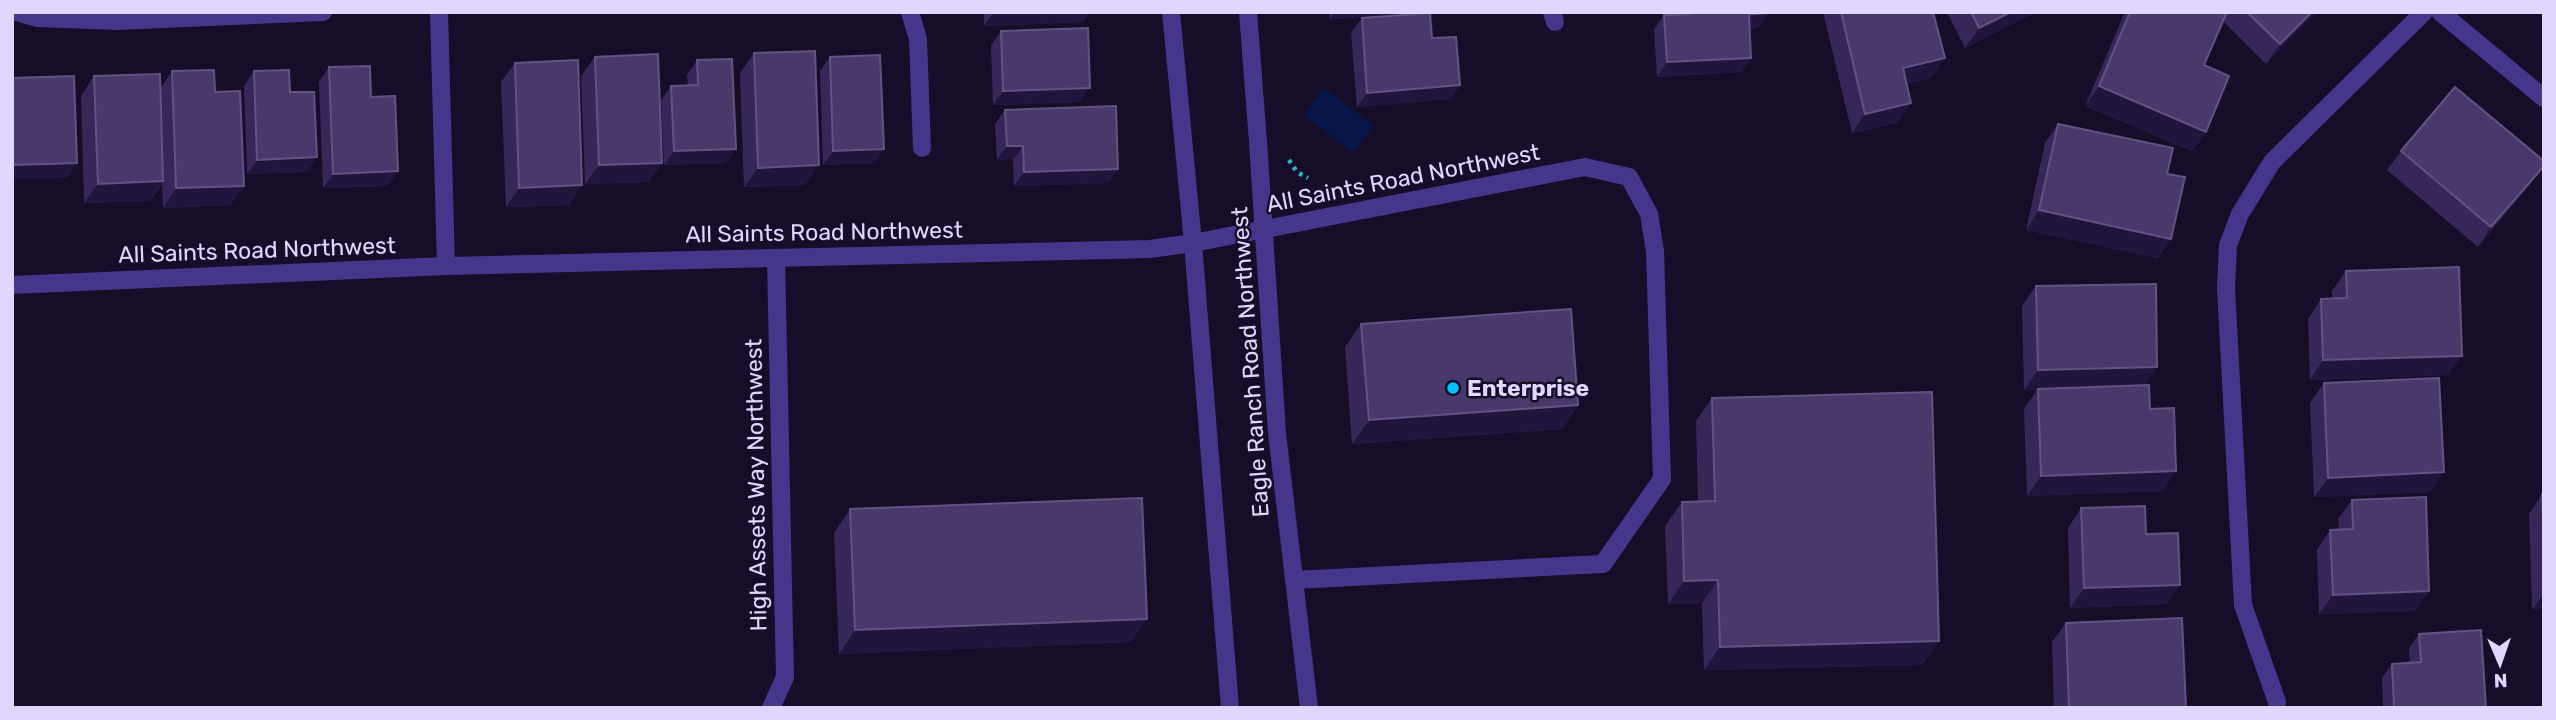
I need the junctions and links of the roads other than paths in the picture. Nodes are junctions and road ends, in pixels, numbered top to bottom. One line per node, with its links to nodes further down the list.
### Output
1 (17, 12): 9 (street)
2 (323, 12): 9 (street)
3 (439, 12): 15 (street)
4 (910, 12): 11 (street)
5 (1171, 12): 13 (street, Eagle Ranch Road Northwest)
6 (1248, 12): 12 (street, Eagle Ranch Road Northwest)
7 (2424, 12): 18 (street)
8 (2440, 12): 10 (street)
9 (38, 15)
10 (2544, 99)
11 (922, 148)
12 (1264, 230): 13 (street, All Saints Road Northwest); 17 (street, Eagle Ranch Road Northwest); 17 (street, All Saints Road Northwest)
13 (1193, 243): 14 (street, All Saints Road Northwest); 20 (street, Eagle Ranch Road Northwest)
14 (776, 258): 15 (street, All Saints Road Northwest); 19 (street, High Assets Way Northwest)
15 (446, 266): 16 (street, All Saints Road Northwest)
16 (12, 285)
17 (1294, 580): 21 (street, Eagle Ranch Road Northwest)
18 (2277, 702)
19 (771, 708)
20 (1230, 708)
21 (1309, 708)

